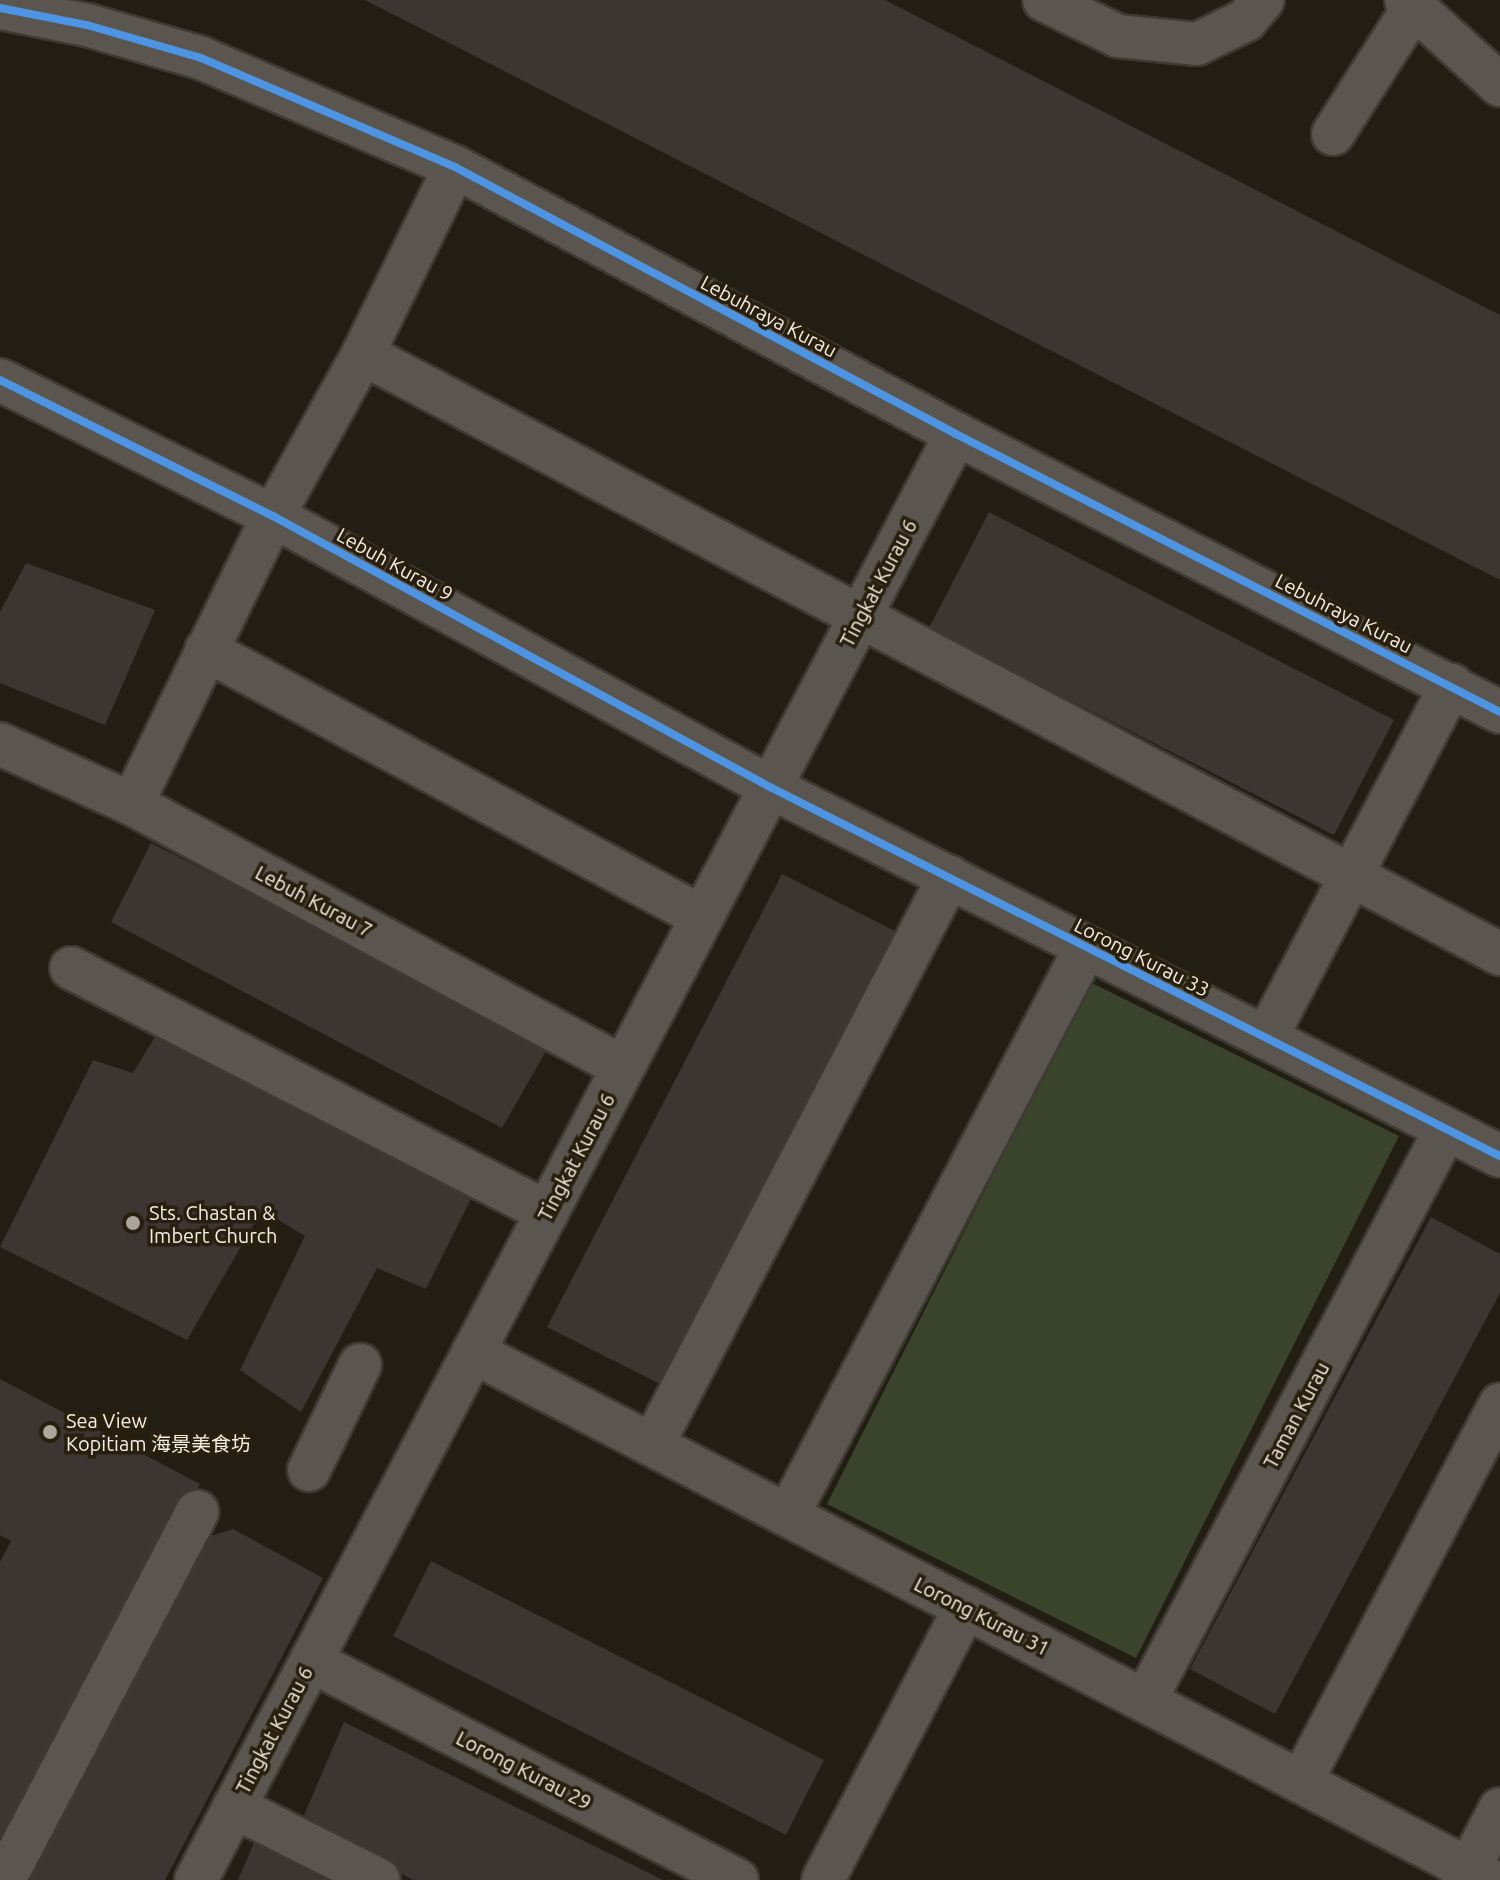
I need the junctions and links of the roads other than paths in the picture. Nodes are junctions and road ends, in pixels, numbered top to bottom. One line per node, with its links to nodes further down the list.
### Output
1 (1044, 0): 2 (street)
2 (1263, 0)
3 (1410, 3): 5 (street); 6 (street)
4 (11, 5): 7 (street, Lebuhraya Kurau)
5 (1500, 85)
6 (1333, 134)
7 (455, 167): 8 (street); 10 (street, Lebuhraya Kurau)
8 (363, 354): 11 (street); 12 (street)
9 (0, 380): 11 (street, Lebuh Kurau 9)
10 (956, 434): 12 (street, Tingkat Kurau 6); 14 (street, Lebuhraya Kurau)
11 (273, 516): 13 (street); 17 (street, Lebuh Kurau 9)
12 (859, 618): 17 (street, Tingkat Kurau 6); 20 (street)
13 (206, 650): 18 (street); 21 (street)
14 (1451, 685): 15 (street, Lebuhraya Kurau); 20 (street)
15 (1500, 712)
16 (0, 744): 18 (street, Lebuh Kurau 7)
17 (770, 787): 19 (street, Lorong Kurau 33); 21 (street, Tingkat Kurau 6)
18 (132, 804): 26 (street, Lebuh Kurau 7)
19 (949, 877): 22 (street, Lorong Kurau 33); 33 (street)
20 (1351, 877): 23 (street); 25 (street)
21 (702, 917): 26 (street, Tingkat Kurau 6)
22 (1086, 947): 25 (street, Lorong Kurau 33); 36 (street)
23 (1500, 954)
24 (71, 968): 29 (street)
25 (1266, 1038): 27 (street, Lorong Kurau 33)
26 (623, 1067): 29 (street, Tingkat Kurau 6)
27 (1446, 1129): 28 (street, Lorong Kurau 33); 39 (street, Taman Kurau)
28 (1500, 1156)
29 (547, 1212): 30 (street, Tingkat Kurau 6)
30 (473, 1352): 33 (street, Lorong Kurau 31); 38 (street, Tingkat Kurau 6)
31 (360, 1365): 34 (street)
32 (1500, 1404): 40 (street)
33 (653, 1444): 36 (street, Lorong Kurau 31)
34 (309, 1470)
35 (197, 1512): 44 (street)
36 (788, 1515): 37 (street, Lorong Kurau 31)
37 (966, 1607): 39 (street, Lorong Kurau 31); 48 (street)
38 (311, 1661): 41 (street, Tingkat Kurau 6); 47 (street, Lorong Kurau 29)
39 (1145, 1701): 40 (street, Lorong Kurau 31)
40 (1301, 1782): 43 (street, Lorong Kurau 31)
41 (234, 1807): 45 (street, Tingkat Kurau 6); 46 (street)
42 (1500, 1809): 43 (street)
43 (1474, 1876)
44 (4, 1880)
45 (196, 1880)
46 (379, 1880)
47 (737, 1880)
48 (823, 1880)

